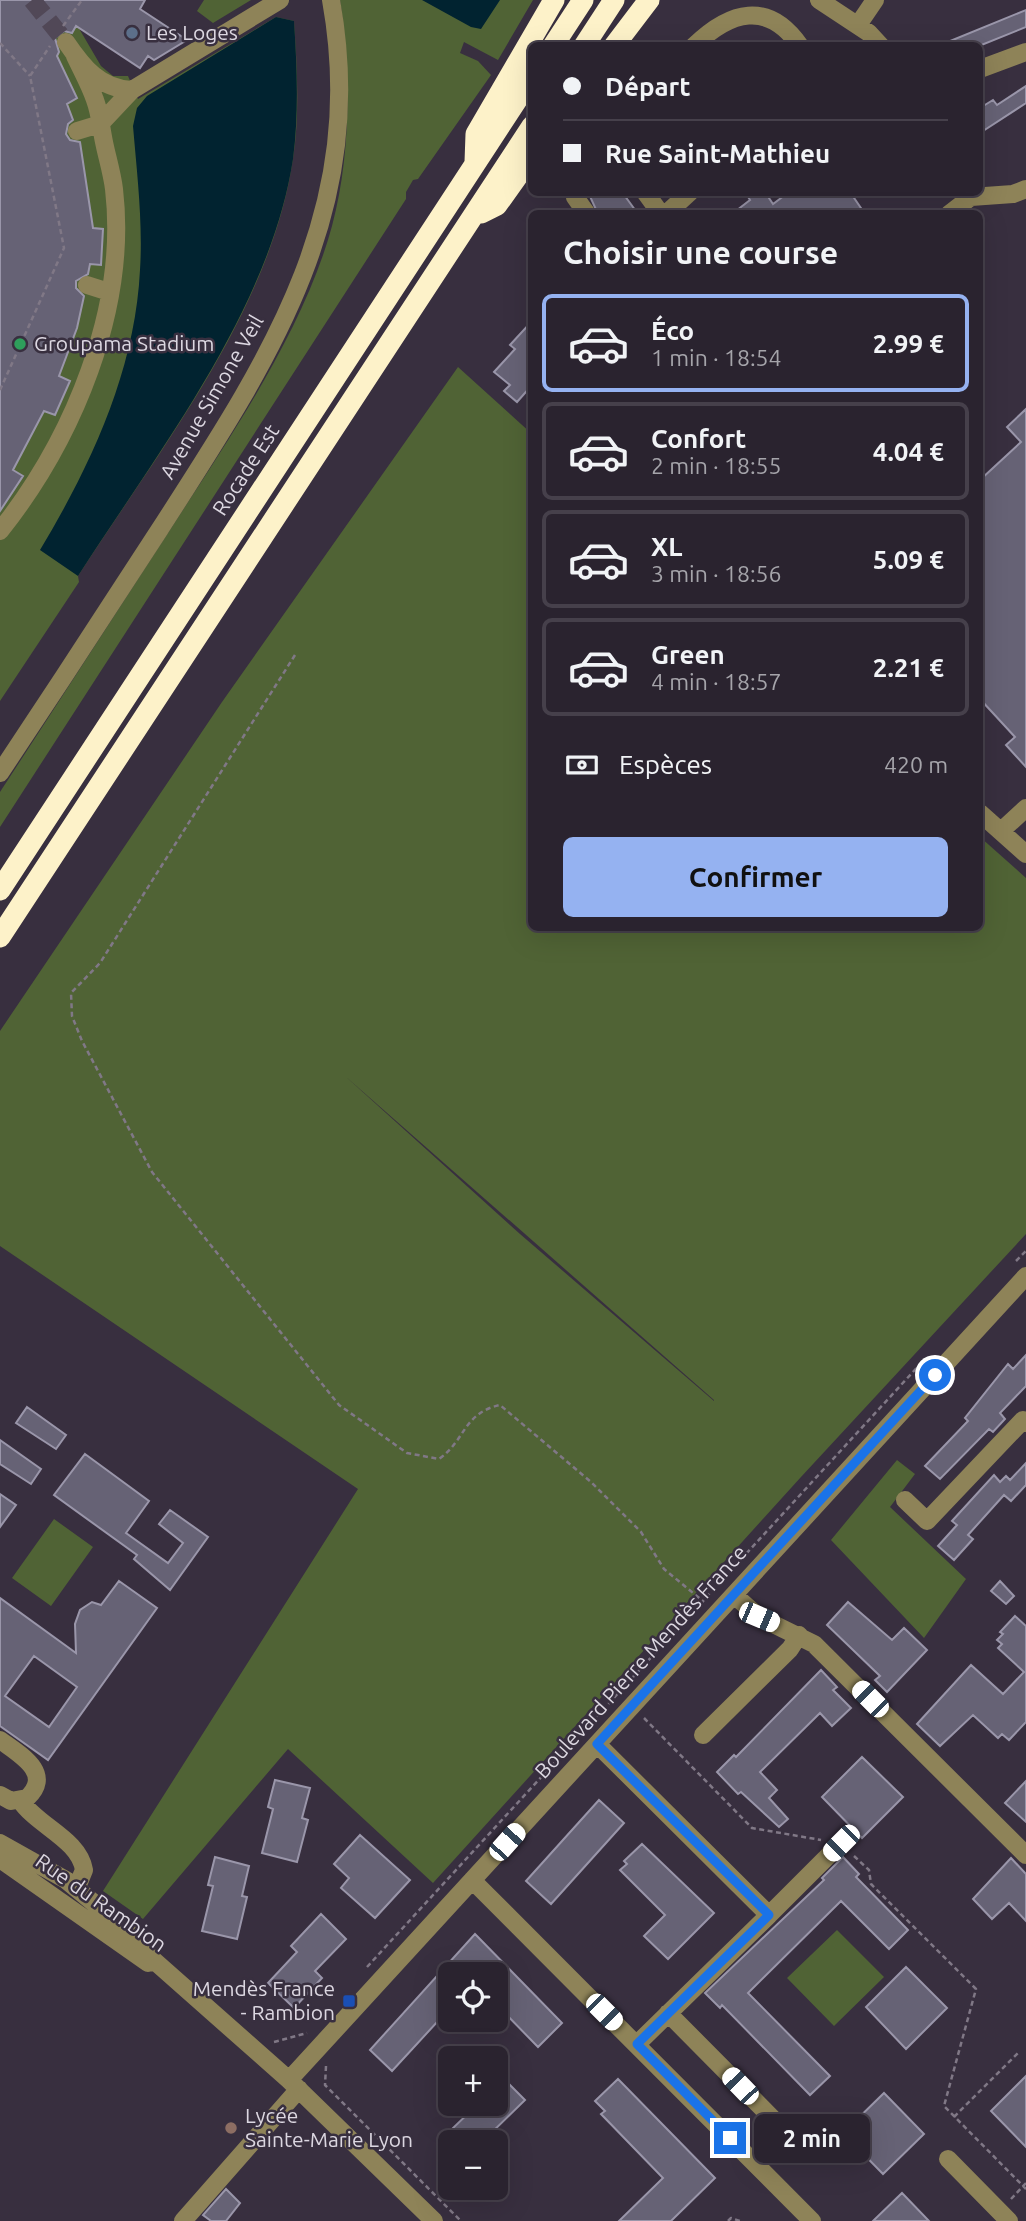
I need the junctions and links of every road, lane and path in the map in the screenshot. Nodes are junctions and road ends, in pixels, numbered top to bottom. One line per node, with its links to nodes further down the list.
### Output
1 (82, 0): 18 (path)
2 (280, 0): 24 (street)
3 (331, 0): 42 (street, Avenue Simone Veil)
4 (554, 0): 11 (highway)
5 (583, 0): 12 (highway)
6 (614, 0): 13 (highway)
7 (649, 0): 14 (highway)
8 (819, 0): 10 (street)
9 (876, 0): 10 (street)
10 (869, 34)
11 (530, 42)
12 (556, 42)
13 (587, 42)
14 (617, 42)
15 (699, 42): 16 (street)
16 (797, 42)
17 (0, 43): 22 (path)
18 (63, 43): 22 (path); 24 (street); 25 (street)
19 (528, 45): 29 (highway)
20 (1026, 52): 21 (street)
21 (983, 68)
22 (30, 76): 39 (path)
23 (528, 83): 29 (highway, Rocade Est)
24 (132, 90): 25 (street)
25 (100, 124): 26 (street); 38 (street)
26 (77, 131)
27 (528, 131): 36 (highway)
28 (528, 162): 36 (highway)
29 (475, 164): 47 (highway, Rocade Est)
30 (1026, 189): 35 (street)
31 (648, 196): 33 (street)
32 (685, 196): 34 (street)
33 (661, 210)
34 (669, 210)
35 (954, 210)
36 (471, 218): 48 (highway)
37 (86, 285): 38 (street)
38 (109, 292): 40 (street)
39 (0, 390)
40 (0, 531)
41 (295, 655): 55 (path)
42 (0, 773)
43 (1026, 808): 45 (street)
44 (983, 816): 45 (street)
45 (1001, 831): 46 (street)
46 (1026, 854)
47 (0, 890)
48 (0, 937)
49 (1026, 1251): 50 (path)
50 (1021, 1268): 54 (street, Boulevard Pierre Mendès France)
51 (923, 1360): 55 (path, Boulevard Pierre Mendès France)
52 (1026, 1423): 53 (street)
53 (905, 1500)
54 (734, 1595): 56 (street, Boulevard Pierre Mendès France); 57 (street)
55 (702, 1600): 56 (path); 71 (path, Boulevard Pierre Mendès France)
56 (717, 1613): 58 (street, Boulevard Pierre Mendès France)
57 (800, 1634): 59 (street); 66 (street)
58 (632, 1705): 61 (street, Boulevard Pierre Mendès France); 65 (path)
59 (703, 1735)
60 (0, 1740): 63 (street)
61 (597, 1744): 68 (street, Boulevard Pierre Mendès France); 70 (street)
62 (0, 1795): 63 (street)
63 (20, 1800): 69 (street)
64 (0, 1843): 69 (street, Rue du Rambion)
65 (841, 1843): 70 (street); 78 (path)
66 (1026, 1855)
67 (0, 1859): 72 (street, Rue du Rambion)
68 (472, 1880): 74 (street); 77 (street, Boulevard Pierre Mendès France)
69 (77, 1887): 72 (street, Rue du Rambion)
70 (769, 1915): 73 (street)
71 (366, 1968)
72 (177, 1983): 77 (street, Rue du Rambion)
73 (668, 2013): 74 (street); 79 (street)
74 (637, 2044): 87 (street)
75 (1019, 2052): 78 (path)
76 (328, 2059): 84 (path)
77 (294, 2084): 82 (street, Boulevard Pierre Mendès France); 83 (street, Rue du Rambion)
78 (954, 2117): 81 (path)
79 (776, 2122)
80 (948, 2159): 88 (street)
81 (1026, 2189)
82 (183, 2221)
83 (434, 2221)
84 (461, 2221)
85 (728, 2221): 86 (path)
86 (740, 2221)
87 (812, 2221)
88 (1009, 2221)

